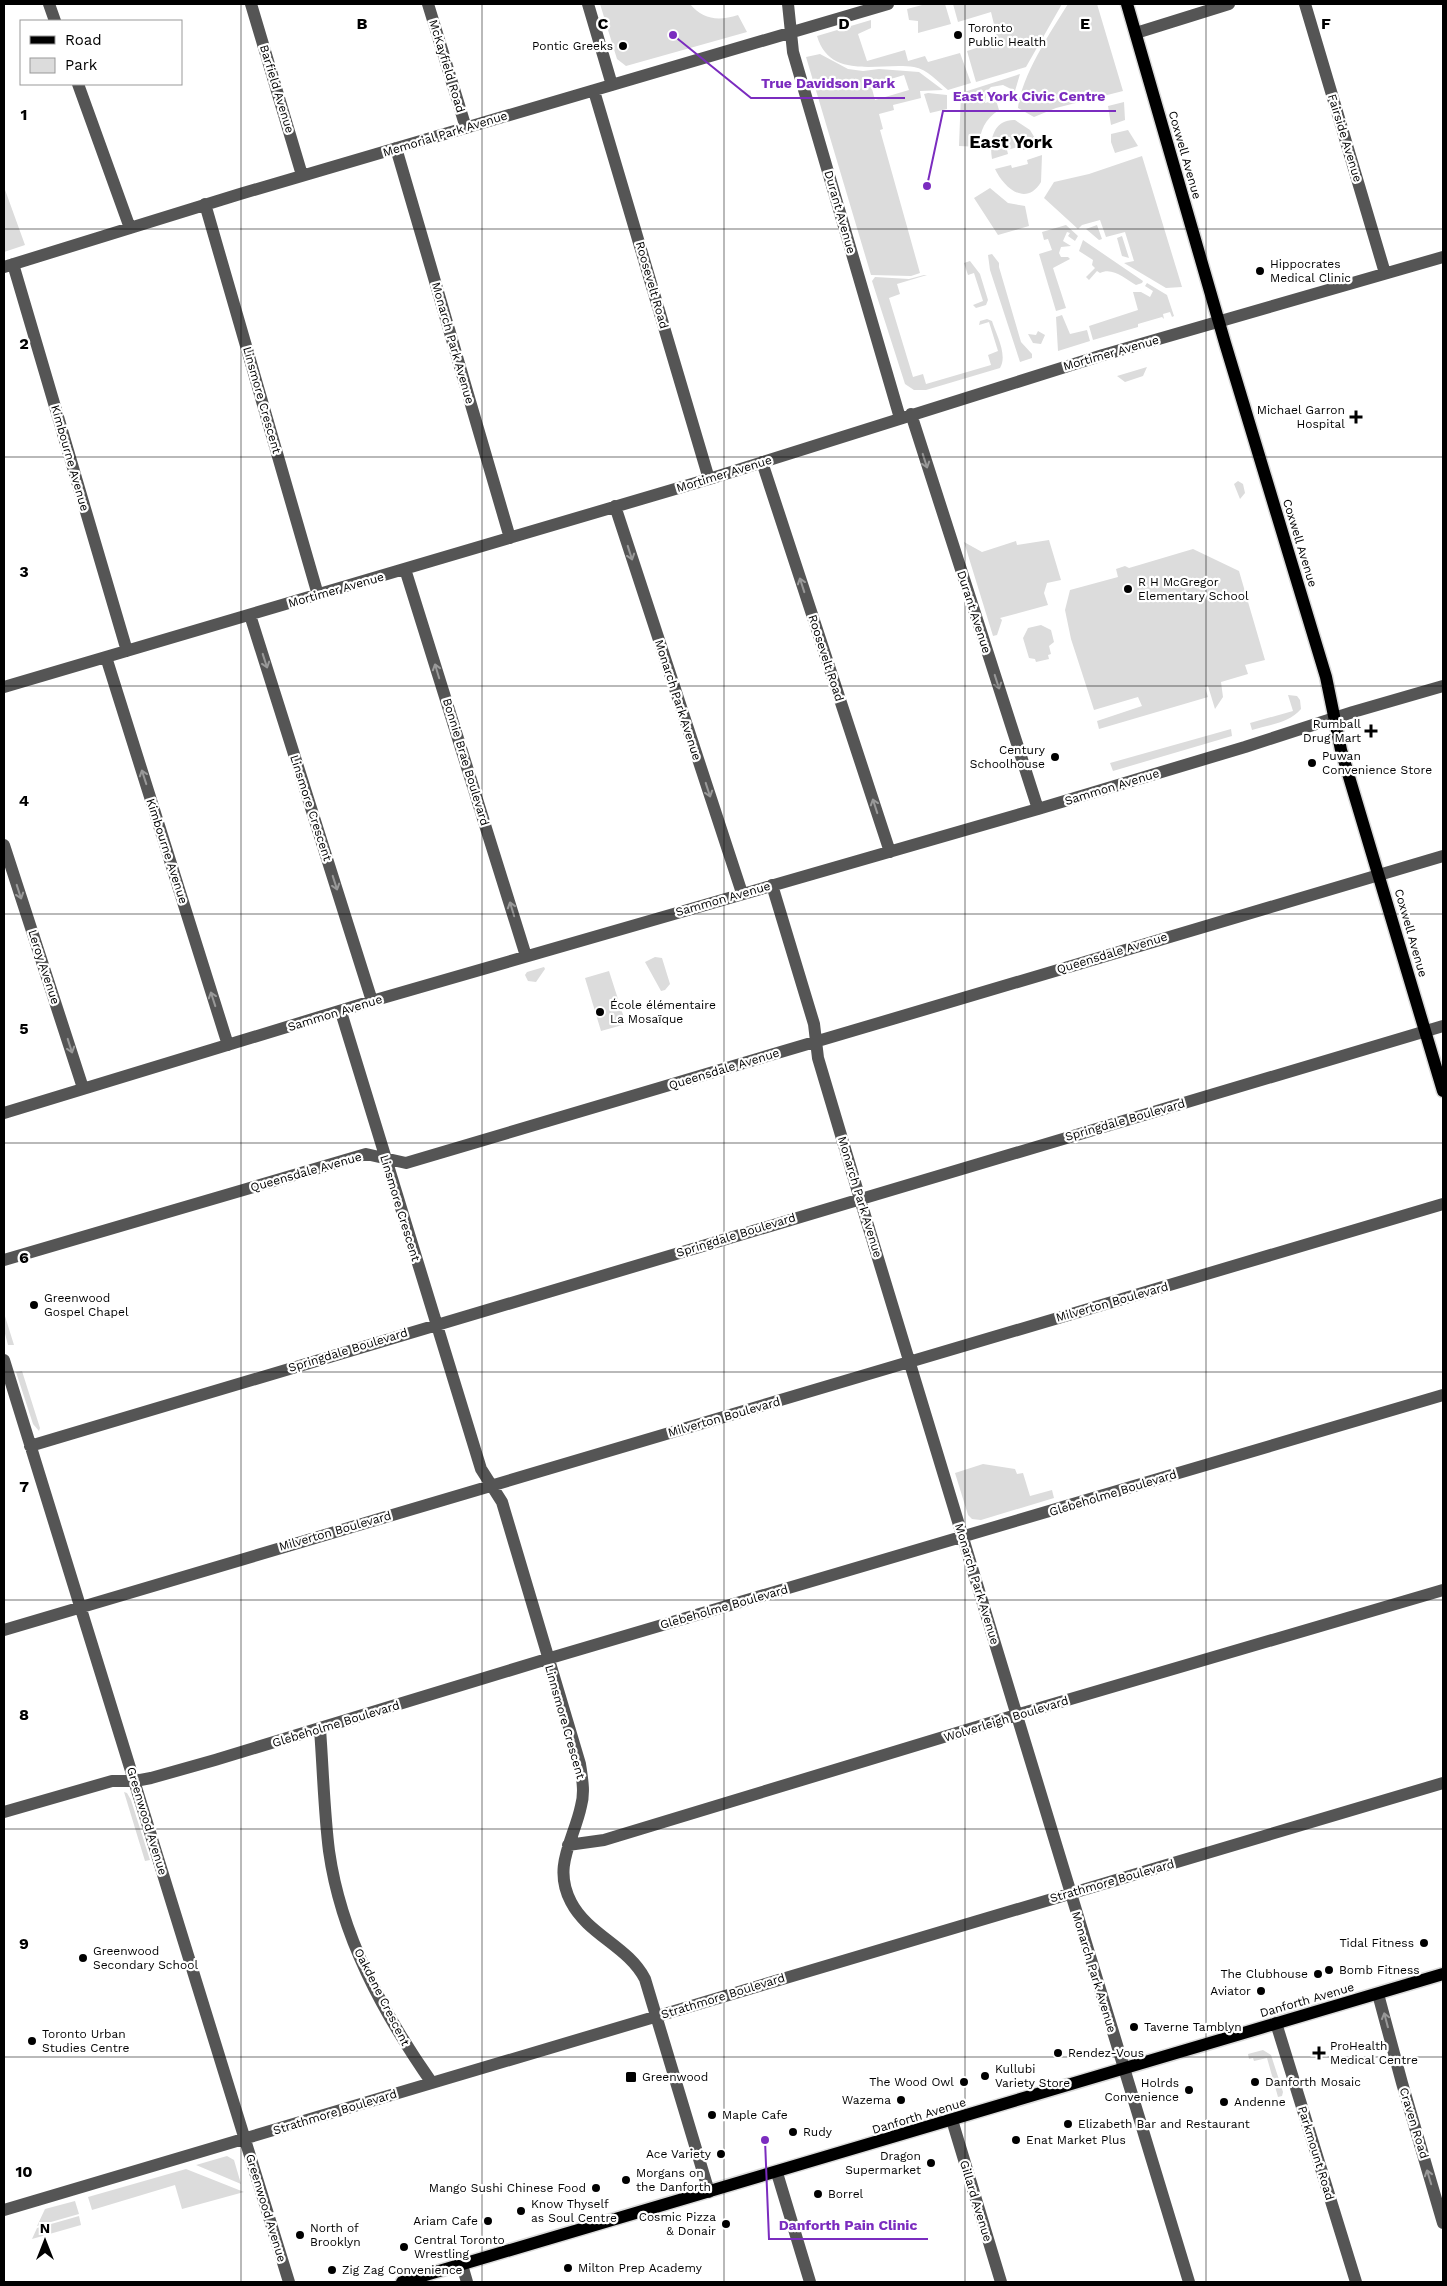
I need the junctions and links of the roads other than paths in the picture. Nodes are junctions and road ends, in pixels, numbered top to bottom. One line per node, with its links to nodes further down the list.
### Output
1 (49, 4): 10 (street)
2 (251, 4): 18 (street, Barfield Avenue)
3 (428, 4): 16 (street, McKayfield Road)
4 (588, 4): 14 (street)
5 (788, 4): 11 (street, Durant Avenue)
6 (888, 4): 11 (street, Memorial Park Avenue)
7 (1127, 4): 12 (main road, Coxwell Avenue)
8 (1229, 4): 12 (street)
9 (1305, 4): 23 (street, Fairside Avenue)
10 (55, 20)
11 (793, 31): 14 (street, Memorial Park Avenue); 25 (street, Durant Avenue)
12 (1136, 32): 24 (main road, Coxwell Avenue)
13 (78, 85): 20 (street)
14 (612, 85): 15 (street, Memorial Park Avenue)
15 (594, 91): 16 (street, Memorial Park Avenue); 27 (street, Roosevelt Road)
16 (466, 128): 17 (street, Memorial Park Avenue)
17 (396, 148): 18 (street, Memorial Park Avenue); 29 (street, Monarch Park Avenue)
18 (302, 175): 19 (street, Memorial Park Avenue)
19 (205, 204): 20 (street, Memorial Park Avenue); 31 (street, Linsmore Crescent)
20 (130, 228): 22 (street, Memorial Park Avenue)
21 (1443, 256): 23 (street, Mortimer Avenue)
22 (8, 265): 33 (street, Kimbourne Avenue)
23 (1385, 273): 24 (street, Mortimer Avenue)
24 (1219, 322): 25 (street, Mortimer Avenue); 37 (main road, Coxwell Avenue)
25 (906, 416): 26 (street, Mortimer Avenue); 38 (street, Durant Avenue, one-way to 38)
26 (762, 462): 27 (street, Mortimer Avenue); 40 (street, Roosevelt Road, one-way to 26)
27 (709, 479): 28 (street, Mortimer Avenue)
28 (615, 506): 29 (street, Mortimer Avenue); 44 (street, Monarch Park Avenue, one-way to 44)
29 (510, 538): 30 (street, Mortimer Avenue)
30 (405, 569): 31 (street, Mortimer Avenue); 45 (street, Bonnie Brae Boulevard, one-way to 30)
31 (318, 595): 32 (street, Mortimer Avenue)
32 (250, 615): 33 (street, Mortimer Avenue); 46 (street, Linsmore Crescent, one-way to 46)
33 (127, 652): 34 (street, Mortimer Avenue)
34 (106, 657): 36 (street, Mortimer Avenue); 51 (street, Kimbourne Avenue, one-way to 34)
35 (1443, 686): 37 (street, Sammon Avenue)
36 (4, 687)
37 (1335, 718): 38 (street, Sammon Avenue); 42 (main road, Coxwell Avenue)
38 (1038, 810): 40 (street, Sammon Avenue)
39 (4, 845): 52 (street, Leroy Avenue, one-way to 52)
40 (890, 852): 43 (street, Sammon Avenue)
41 (1443, 856): 42 (street, Queensdale Avenue)
42 (1379, 874): 49 (main road, Coxwell Avenue); 50 (street, Queensdale Avenue)
43 (772, 885): 44 (street, Sammon Avenue); 50 (street, Monarch Park Avenue)
44 (742, 893): 45 (street, Sammon Avenue)
45 (526, 956): 46 (street, Sammon Avenue)
46 (372, 1001): 47 (street, Sammon Avenue)
47 (341, 1012): 51 (street, Sammon Avenue); 55 (street, Linsmore Crescent)
48 (1443, 1026): 49 (street, Springdale Boulevard)
49 (1425, 1031): 53 (main road, Coxwell Avenue); 56 (street, Springdale Boulevard)
50 (817, 1041): 55 (street, Queensdale Avenue); 56 (street, Monarch Park Avenue)
51 (228, 1045): 52 (street, Sammon Avenue)
52 (83, 1088): 54 (street, Sammon Avenue)
53 (1443, 1091)
54 (4, 1113)
55 (384, 1158): 58 (street, Queensdale Avenue); 59 (street, Linsmore Crescent)
56 (860, 1198): 59 (street, Springdale Boulevard); 61 (street, Monarch Park Avenue)
57 (1443, 1204): 61 (street, Milverton Boulevard)
58 (4, 1260)
59 (436, 1324): 63 (street, Linsmore Crescent); 64 (street, Springdale Boulevard)
60 (4, 1360): 64 (street, Greenwood Avenue)
61 (910, 1362): 65 (street, Milverton Boulevard); 66 (street, Monarch Park Avenue)
62 (1443, 1395): 66 (street, Glebeholme Boulevard)
63 (461, 1403): 65 (street, Linnsmore Crescent)
64 (30, 1446): 68 (street, Greenwood Avenue)
65 (491, 1485): 68 (street, Milverton Boulevard); 70 (street, Linnsmore Crescent)
66 (963, 1538): 70 (street, Glebeholme Boulevard); 71 (street, Monarch Park Avenue)
67 (1443, 1590): 71 (street, Wolverleigh Boulevard)
68 (81, 1606): 69 (street, Milverton Boulevard); 73 (street, Greenwood Avenue)
69 (4, 1630)
70 (547, 1659): 72 (street, Glebeholme Boulevard); 76 (street, Linnsmore Crescent)
71 (1016, 1715): 76 (street, Wolverleigh Boulevard); 77 (street, Monarch Park Avenue)
72 (320, 1729): 73 (street, Glebeholme Boulevard); 83 (street, Oakdene Crescent)
73 (135, 1781): 75 (street, Glebeholme Boulevard); 85 (street, Greenwood Avenue)
74 (1443, 1783): 77 (street, Strathmore Boulevard)
75 (4, 1812)
76 (568, 1845): 80 (street, Linnsmore Crescent)
77 (1069, 1894): 80 (street, Strathmore Boulevard); 82 (street, Monarch Park Avenue)
78 (1443, 1974): 79 (main road, Danforth Avenue)
79 (1378, 1994): 81 (main road, Danforth Avenue); 89 (street, Craven Road, one-way to 79)
80 (656, 2016): 83 (street, Strathmore Boulevard); 87 (street, Linnsmore Crescent)
81 (1276, 2023): 82 (main road, Danforth Avenue); 97 (street, Parkmount Road)
82 (1124, 2069): 84 (main road, Danforth Avenue); 96 (street, Monarch Park Avenue)
83 (432, 2083): 85 (street, Strathmore Boulevard)
84 (952, 2120): 86 (main road, Danforth Avenue); 95 (street, Gillard Avenue)
85 (245, 2140): 88 (street, Strathmore Boulevard); 91 (street, Greenwood Avenue)
86 (777, 2172): 87 (main road, Danforth Avenue); 94 (street)
87 (709, 2192): 90 (main road, Danforth Avenue)
88 (4, 2210)
89 (1443, 2223)
90 (462, 2265): 92 (main road, Danforth Avenue); 93 (street)
91 (289, 2282)
92 (402, 2282)
93 (467, 2282)
94 (810, 2282)
95 (1001, 2282)
96 (1189, 2282)
97 (1356, 2282)

